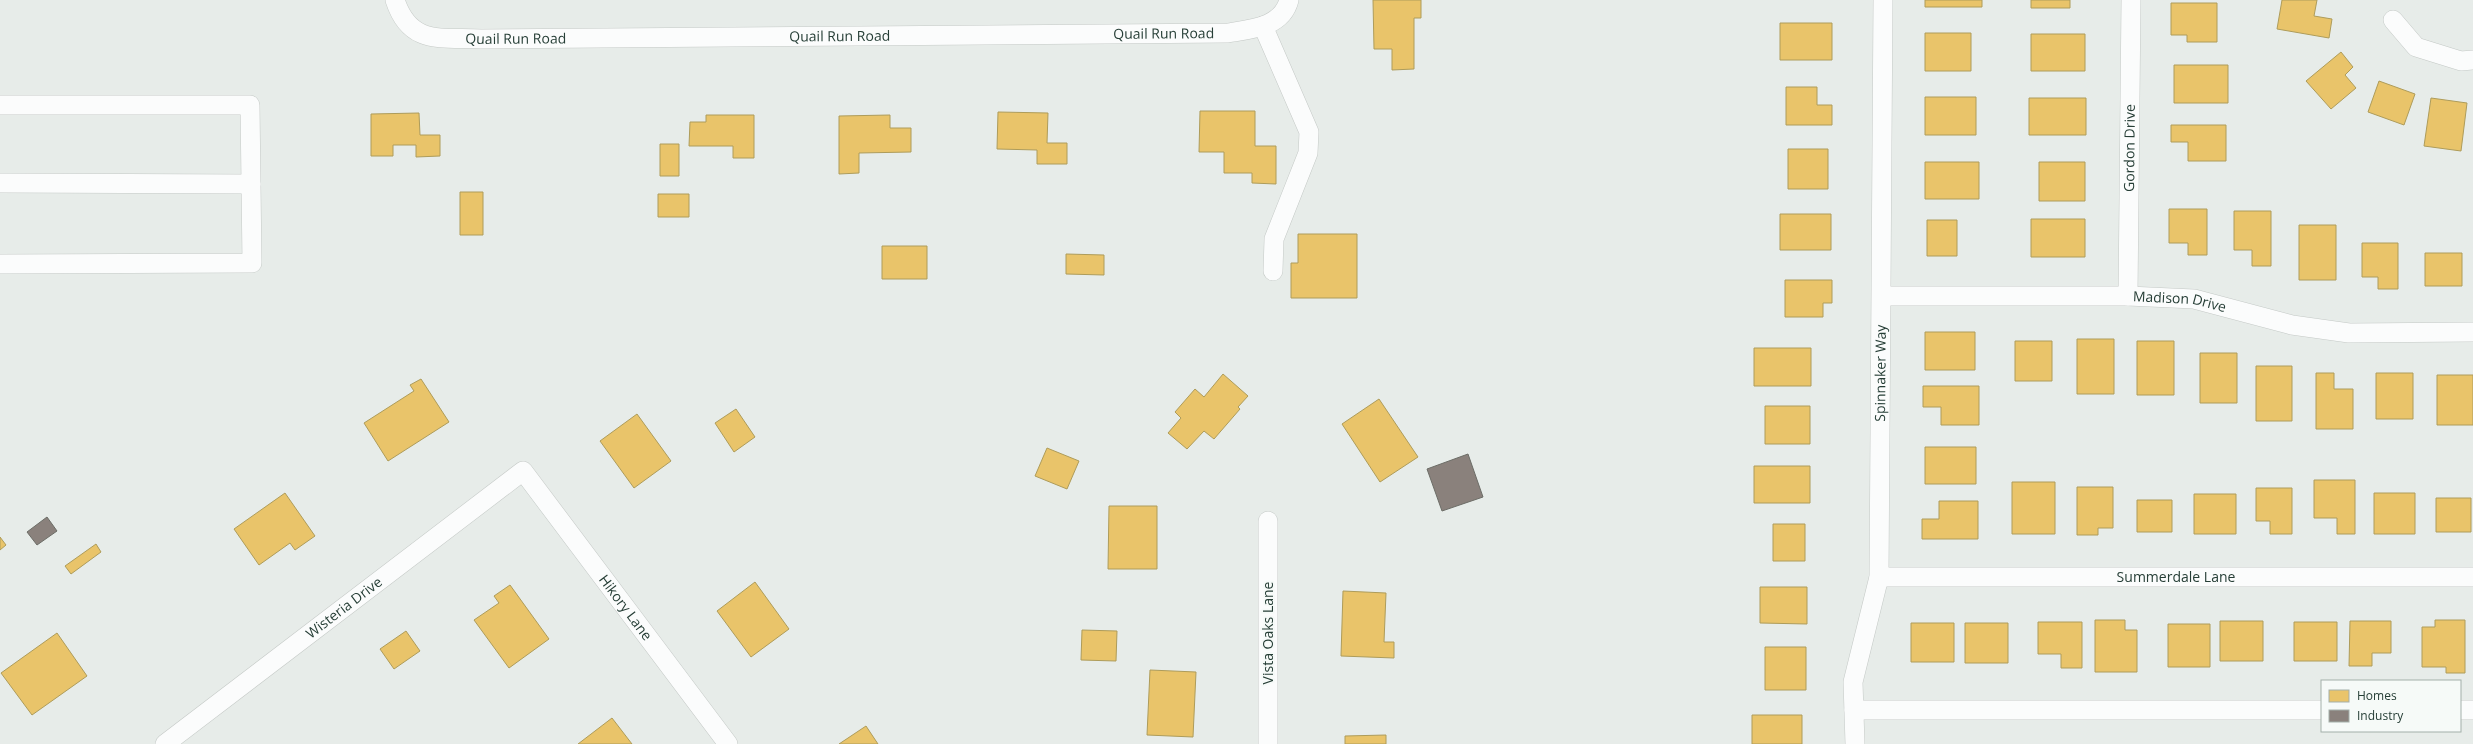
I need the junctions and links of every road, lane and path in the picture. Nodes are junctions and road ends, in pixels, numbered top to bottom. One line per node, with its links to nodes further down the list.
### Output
1 (395, 0): 6 (street, Quail Run Road)
2 (1289, 0): 6 (street, Quail Run Road)
3 (1883, 0): 13 (street, Spinnaker Way)
4 (2131, 0): 14 (street, Gordon Drive)
5 (2393, 20): 7 (street)
6 (1263, 26): 12 (street)
7 (2473, 60)
8 (0, 106): 10 (street)
9 (0, 183): 10 (street)
10 (251, 184): 11 (street)
11 (0, 264)
12 (1273, 271)
13 (1882, 296): 14 (street, Madison Drive); 18 (street, Spinnaker Way)
14 (2128, 296): 15 (street, Madison Drive)
15 (2473, 332)
16 (523, 471): 24 (street, Wisteria Drive); 25 (street, Hikory Lane)
17 (1268, 521): 26 (street, Vista Oaks Lane)
18 (1879, 577): 19 (street, Summerdale Lane); 20 (street, Spinnaker Way)
19 (2473, 577)
20 (1854, 710): 21 (street); 27 (street, Spinnaker Way)
21 (2321, 710)
22 (2461, 710): 23 (street)
23 (2473, 710)
24 (165, 744)
25 (728, 744)
26 (1268, 744)
27 (1855, 744)

